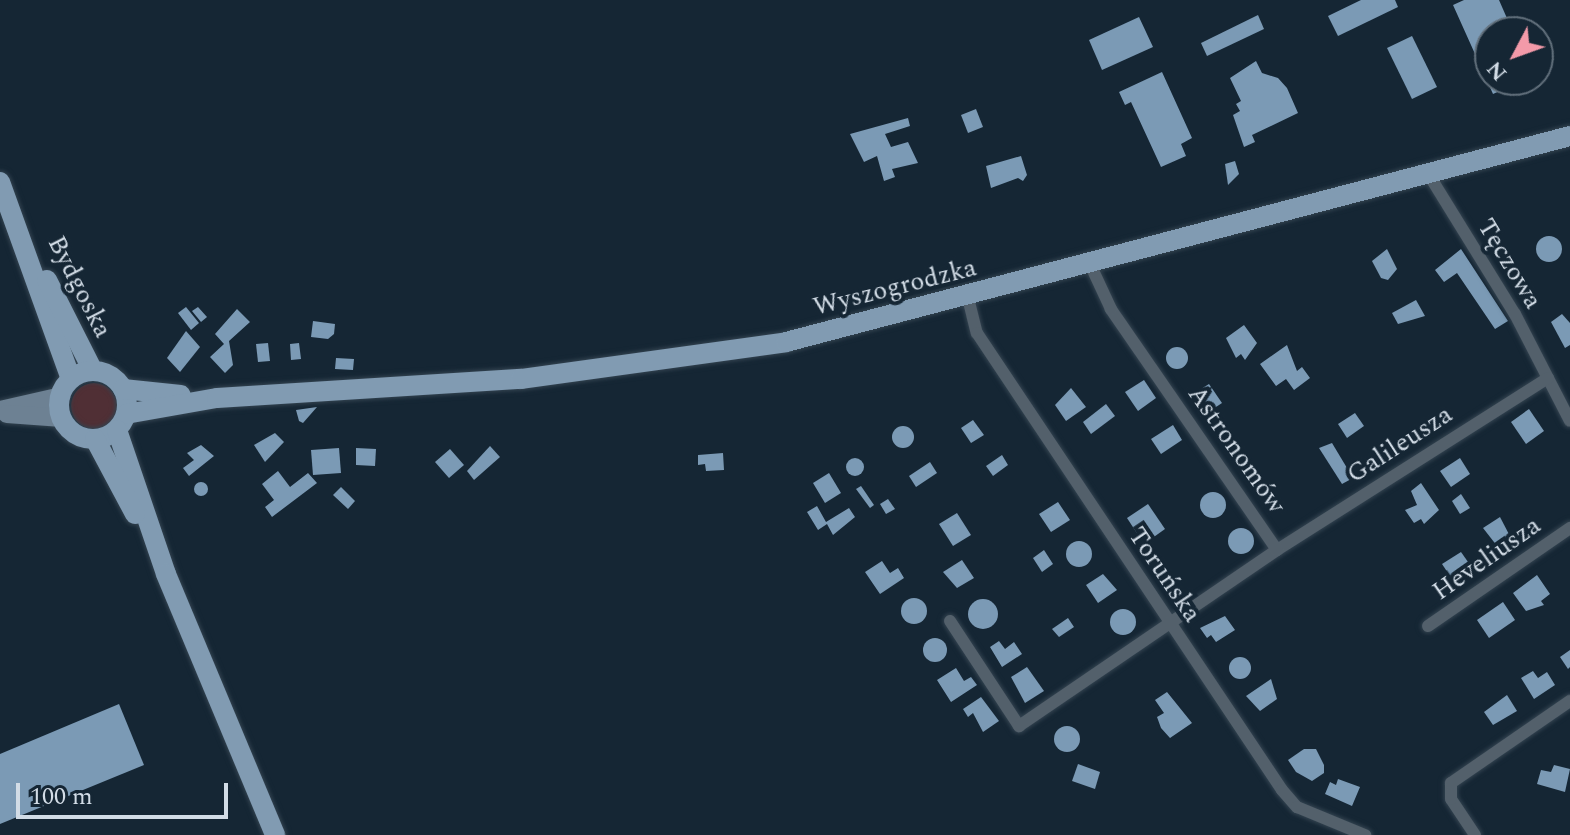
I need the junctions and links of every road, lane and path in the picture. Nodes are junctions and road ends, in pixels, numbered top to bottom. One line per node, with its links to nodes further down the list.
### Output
1 (1570, 136): 2 (main road, Wyszogrodzka)
2 (1429, 175): 5 (main road, Wyszogrodzka); 8 (street, Tęczowa)
3 (0, 182): 4 (main road, Bydgoska)
4 (19, 227): 7 (main road, Bydgoska); 9 (main road, Bydgoska)
5 (1090, 264): 6 (main road, Wyszogrodzka); 18 (street, Astronomów)
6 (968, 298): 11 (main road, Wyszogrodzka); 21 (street, Toruńska)
7 (93, 371): 9 (main road); 10 (main road)
8 (1548, 378): 14 (street, Tęczowa); 18 (street, Galileusza)
9 (66, 388): 12 (main road); 13 (main road)
10 (123, 389): 11 (main road, Wyszogrodzka); 15 (main road)
11 (217, 398): 15 (main road, Wyszogrodzka)
12 (0, 412): 13 (main road)
13 (62, 418): 16 (main road)
14 (1570, 421)
15 (121, 422): 16 (main road); 19 (main road)
16 (95, 439): 19 (main road)
17 (1570, 528): 22 (street, Heveliusza)
18 (1277, 550): 21 (street, Astronomów)
19 (166, 574): 24 (main road)
20 (950, 621): 21 (street)
21 (1169, 623): 25 (street, Toruńska)
22 (1428, 626)
23 (1570, 701): 26 (street)
24 (275, 835)
25 (1365, 835)
26 (1475, 835)

